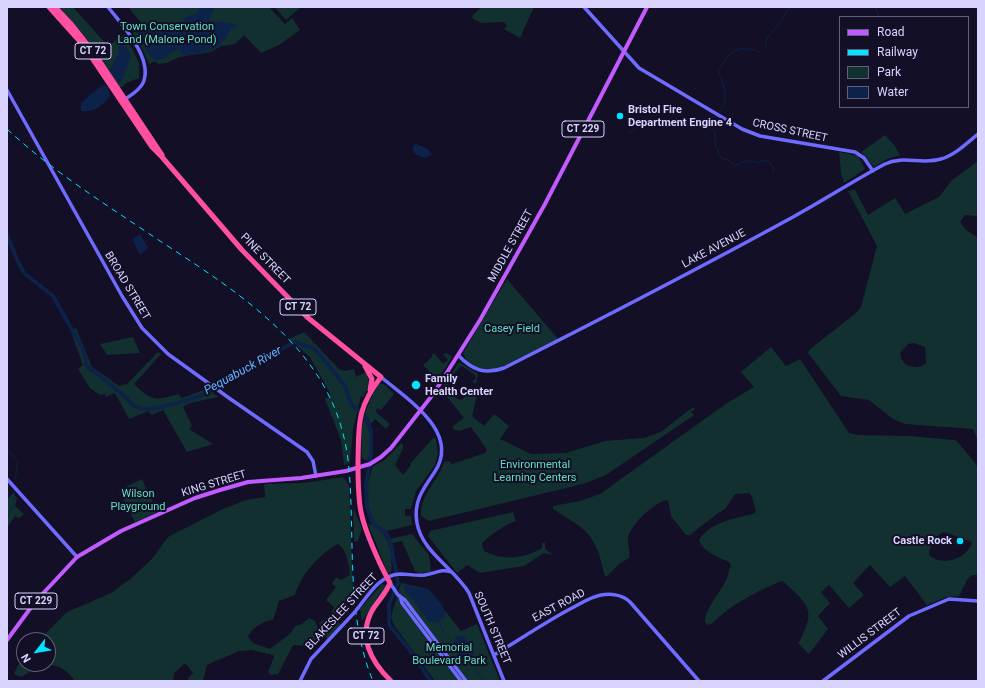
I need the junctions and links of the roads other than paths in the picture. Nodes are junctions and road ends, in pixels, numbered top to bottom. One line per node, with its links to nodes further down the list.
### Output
1 (49, 7): 8 (highway, CT 72)
2 (55, 7): 8 (highway, CT 72)
3 (108, 7): 8 (main road)
4 (584, 7): 6 (main road, CROSS STREET)
5 (647, 7): 6 (main road, MIDDLE STREET / CT 229)
6 (623, 51): 10 (main road, CROSS STREET); 11 (main road, MIDDLE STREET / CT 229)
7 (7, 90): 17 (main road, BROAD STREET)
8 (123, 100): 12 (highway, PINE STREET / CT 72)
9 (978, 134): 10 (main road, LAKE AVENUE)
10 (873, 171): 11 (main road, LAKE AVENUE)
11 (458, 355): 15 (main road, MIDDLE STREET / CT 229)
12 (359, 359): 13 (highway, PINE STREET / CT 72); 14 (highway, CT 72)
13 (381, 377): 14 (highway, CT 72); 15 (main road, PINE STREET)
14 (369, 393): 16 (highway, CT 72)
15 (420, 410): 16 (main road, MIDDLE STREET / CT 229); 20 (main road, PINE STREET)
16 (358, 468): 17 (main road, KING STREET / CT 229); 23 (highway, CT 72)
17 (316, 476): 19 (main road, KING STREET / CT 229)
18 (7, 479): 19 (main road)
19 (77, 557): 27 (main road, KING STREET / CT 229)
20 (440, 560): 21 (main road); 22 (main road, SOUTH STREET)
21 (441, 570): 22 (main road); 23 (main road)
22 (452, 572): 28 (main road, SOUTH STREET)
23 (389, 576): 24 (highway, CT 72); 29 (main road, BLAKESLEE STREET, bridge)
24 (390, 583): 25 (main road); 30 (highway, CT 72)
25 (399, 595): 31 (main road); 32 (main road)
26 (978, 601): 35 (main road, WILLIS STREET)
27 (7, 640)
28 (494, 655): 33 (main road, SOUTH STREET); 34 (main road, EAST ROAD)
29 (300, 681)
30 (390, 681)
31 (461, 681)
32 (466, 681)
33 (504, 681)
34 (699, 681)
35 (823, 681)

